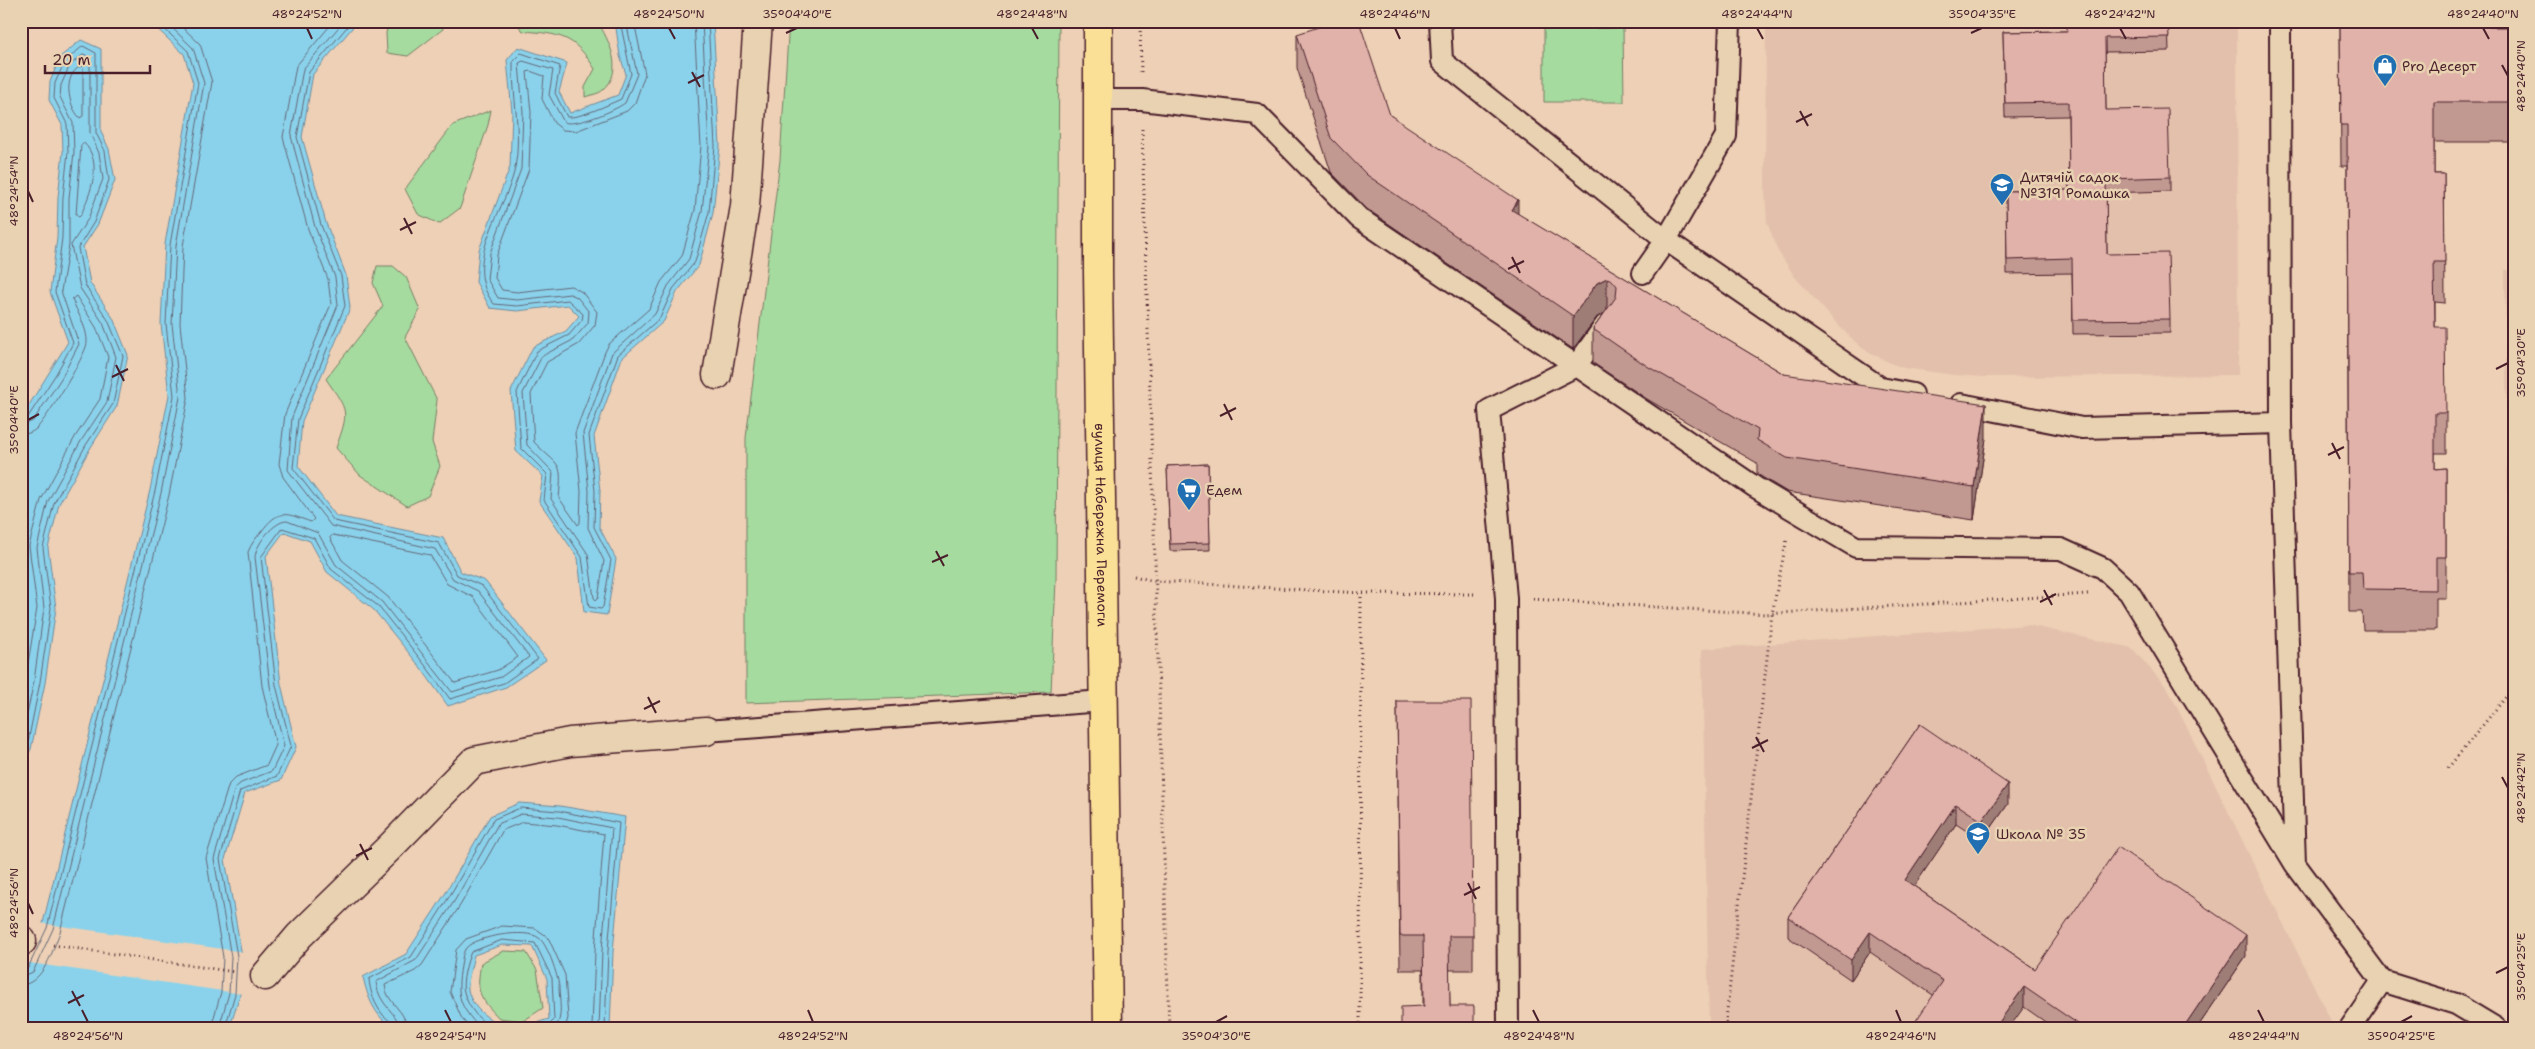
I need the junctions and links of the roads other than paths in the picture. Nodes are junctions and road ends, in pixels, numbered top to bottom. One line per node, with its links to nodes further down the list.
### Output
1 (758, 21): 11 (street)
2 (1098, 21): 6 (main road, вулиця Набережна Перемоги)
3 (1440, 21): 7 (lane)
4 (1730, 21): 7 (lane)
5 (2280, 21): 12 (lane)
6 (1097, 100): 10 (lane); 13 (main road, вулиця Набережна Перемоги)
7 (1666, 240): 8 (lane); 12 (lane)
8 (1643, 273)
9 (1606, 324): 10 (lane)
10 (1576, 366): 15 (lane); 19 (lane)
11 (717, 375)
12 (2281, 423): 15 (lane)
13 (1103, 701): 14 (lane); 18 (main road, вулиця Набережна Перемоги)
14 (706, 731): 16 (street)
15 (2295, 864): 17 (lane)
16 (266, 976)
17 (2382, 981): 20 (lane); 21 (lane)
18 (1108, 1028)
19 (1508, 1028)
20 (2350, 1028)
21 (2496, 1028)

